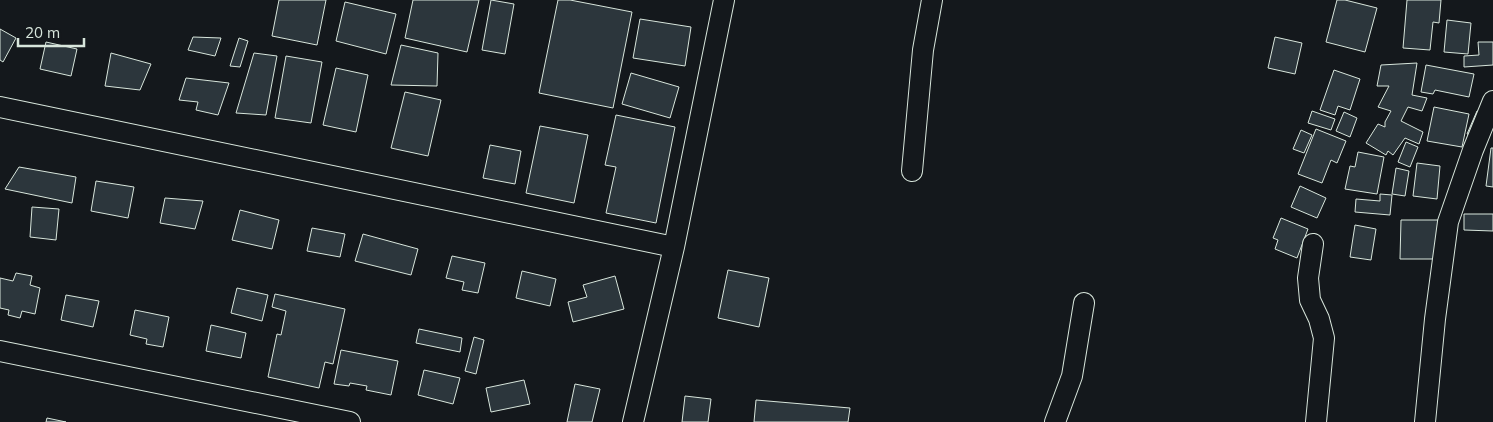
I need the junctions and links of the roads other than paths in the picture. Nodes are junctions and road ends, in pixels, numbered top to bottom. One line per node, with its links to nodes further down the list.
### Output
1 (724, 0): 7 (street)
2 (932, 0): 5 (street)
3 (1493, 101): 14 (street)
4 (0, 106): 7 (street)
5 (912, 171)
6 (1313, 244): 13 (street)
7 (674, 247): 11 (street)
8 (1084, 303): 12 (street)
9 (0, 351): 10 (street)
10 (350, 422)
11 (633, 422)
12 (1055, 422)
13 (1316, 422)
14 (1425, 422)

